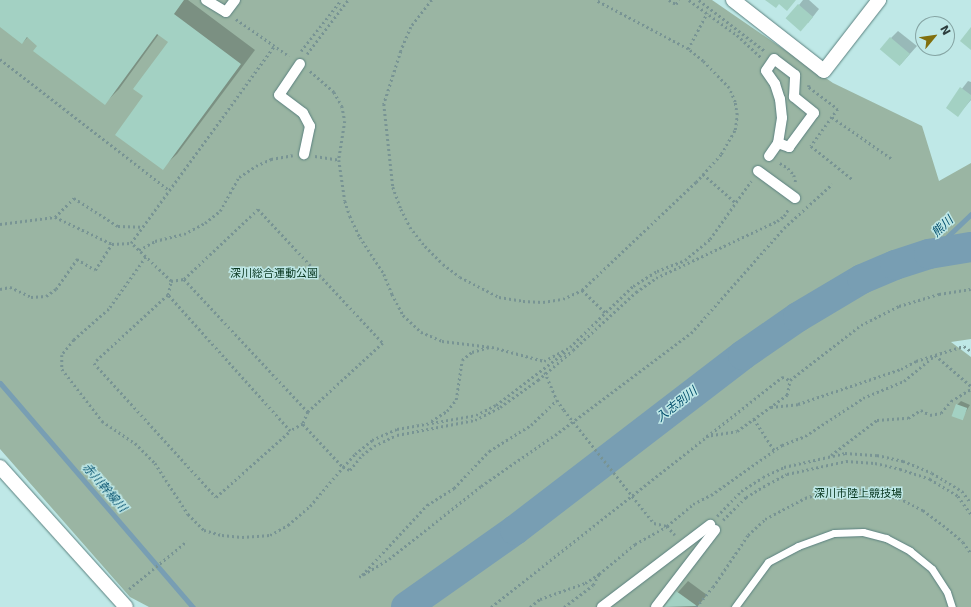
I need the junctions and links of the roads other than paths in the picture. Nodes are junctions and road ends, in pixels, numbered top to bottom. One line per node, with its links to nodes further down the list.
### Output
1 (206, 0): 2 (street)
2 (235, 0)
3 (733, 0): 4 (street)
4 (878, 0)
5 (297, 62): 7 (street)
6 (778, 143): 6 (street); 8 (street)
7 (304, 154)
8 (769, 156)
9 (758, 171): 10 (street)
10 (795, 198)
11 (0, 467): 12 (street)
12 (122, 602)
13 (602, 607): 14 (street)
14 (656, 607)
15 (736, 607): 16 (lane)
16 (952, 607)

